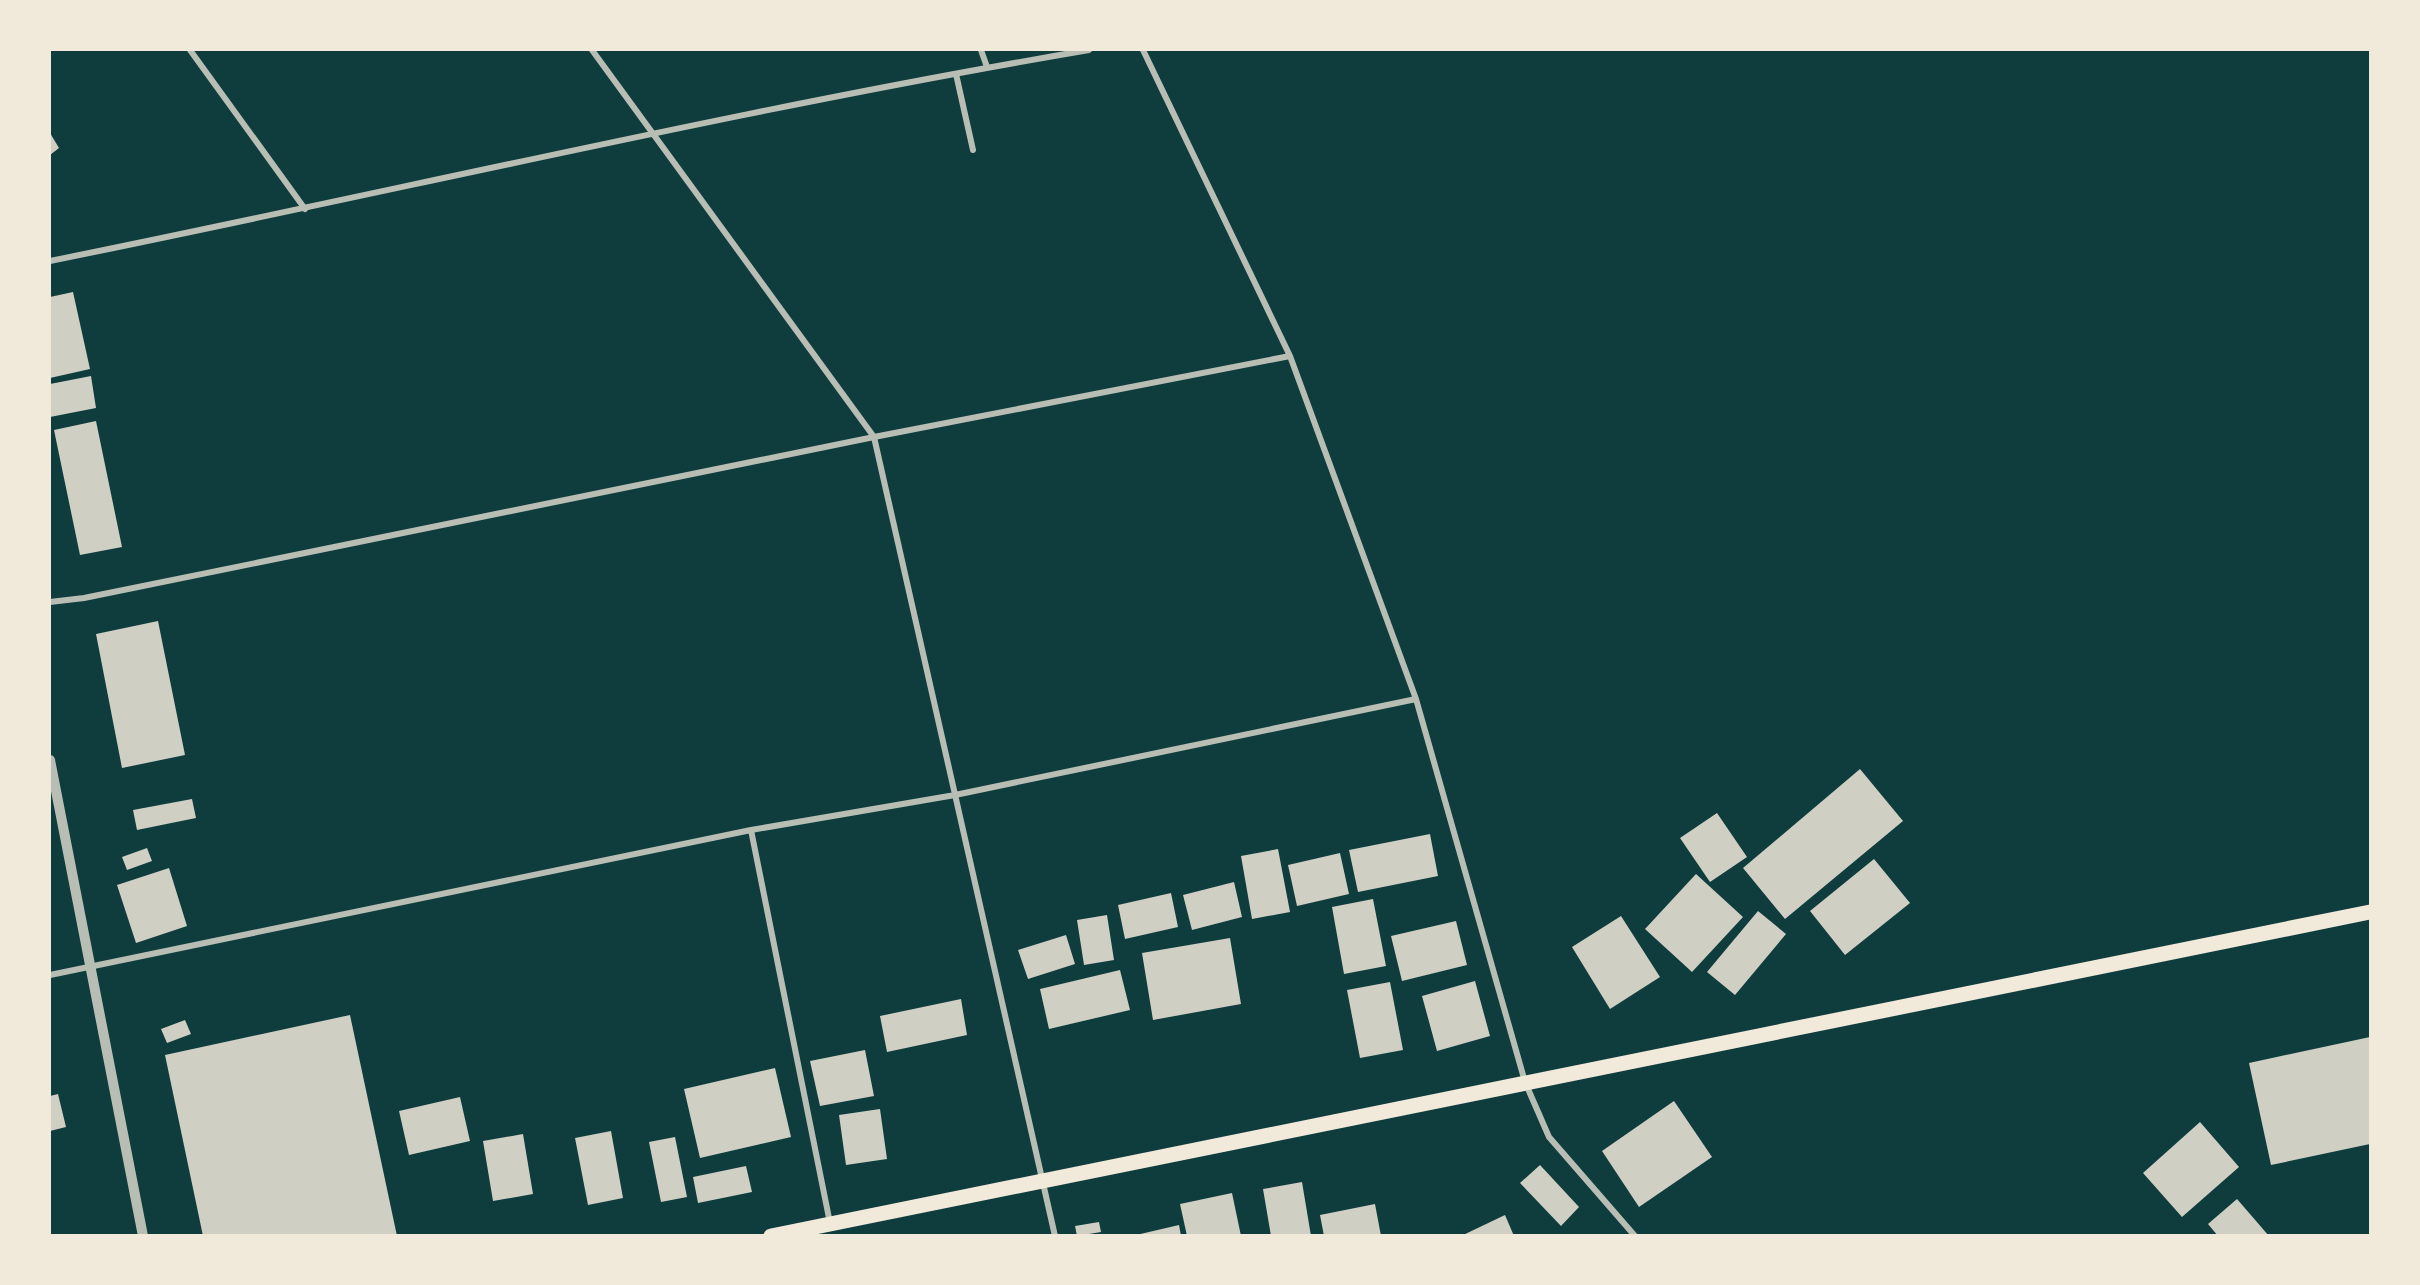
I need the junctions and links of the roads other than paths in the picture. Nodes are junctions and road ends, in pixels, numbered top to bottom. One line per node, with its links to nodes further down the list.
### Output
1 (190, 50): 10 (street)
2 (592, 50): 8 (street)
3 (981, 50): 6 (street)
4 (1089, 50): 6 (street)
5 (1143, 50): 12 (street)
6 (987, 67): 7 (street)
7 (956, 74): 8 (street); 9 (street)
8 (652, 133): 10 (street); 13 (street)
9 (973, 150)
10 (305, 209): 11 (street)
11 (50, 261)
12 (1290, 356): 13 (street); 15 (street)
13 (874, 437): 14 (street); 17 (street)
14 (50, 602)
15 (1416, 699): 17 (street); 22 (street)
16 (50, 760): 20 (street)
17 (955, 795): 18 (street); 23 (street)
18 (751, 830): 20 (street); 24 (street)
19 (2370, 912): 22 (main road)
20 (91, 966): 21 (street); 25 (street)
21 (50, 975)
22 (1525, 1083): 23 (main road); 28 (street)
23 (1044, 1181): 24 (main road); 27 (street)
24 (830, 1223): 26 (main road)
25 (143, 1236)
26 (771, 1236)
27 (1055, 1236)
28 (1635, 1236)

